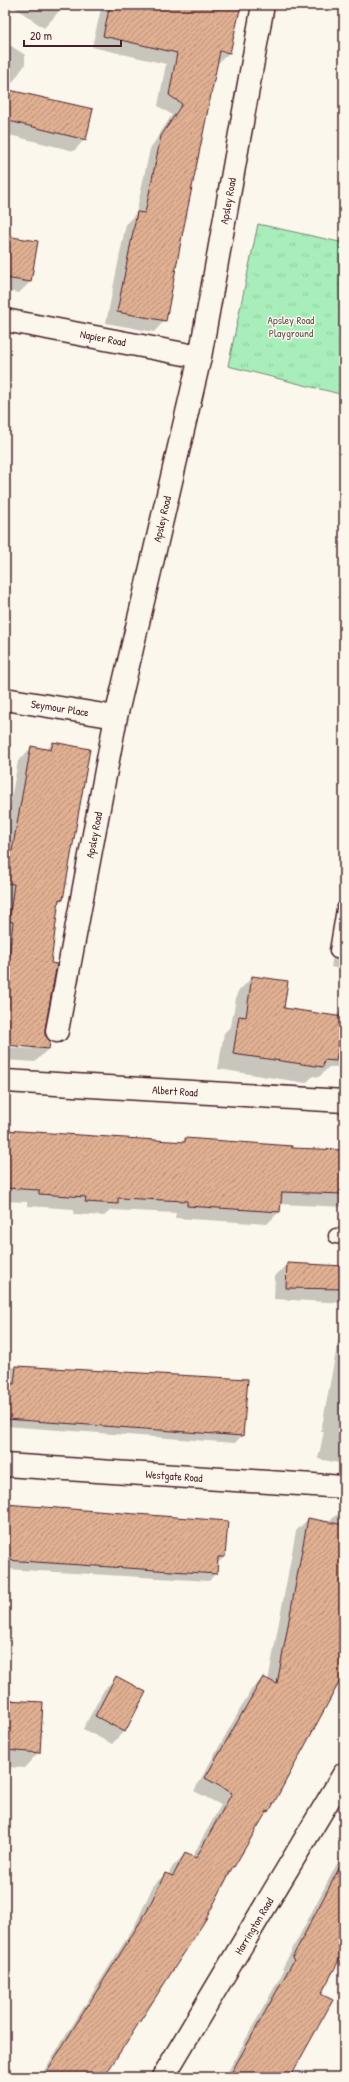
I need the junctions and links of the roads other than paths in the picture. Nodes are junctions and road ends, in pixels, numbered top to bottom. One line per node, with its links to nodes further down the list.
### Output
1 (262, 5): 3 (street, Apsley Road)
2 (5, 320): 3 (street, Napier Road)
3 (200, 356): 5 (street, Apsley Road)
4 (5, 699): 5 (street, Seymour Place)
5 (116, 717): 8 (street, Apsley Road)
6 (344, 909): 7 (lane)
7 (336, 951)
8 (57, 1031)
9 (5, 1081): 10 (street, Albert Road)
10 (344, 1101)
11 (5, 1465): 12 (street, Westgate Road)
12 (344, 1487)
13 (344, 1774): 14 (street, Harrington Road)
14 (164, 2077)

